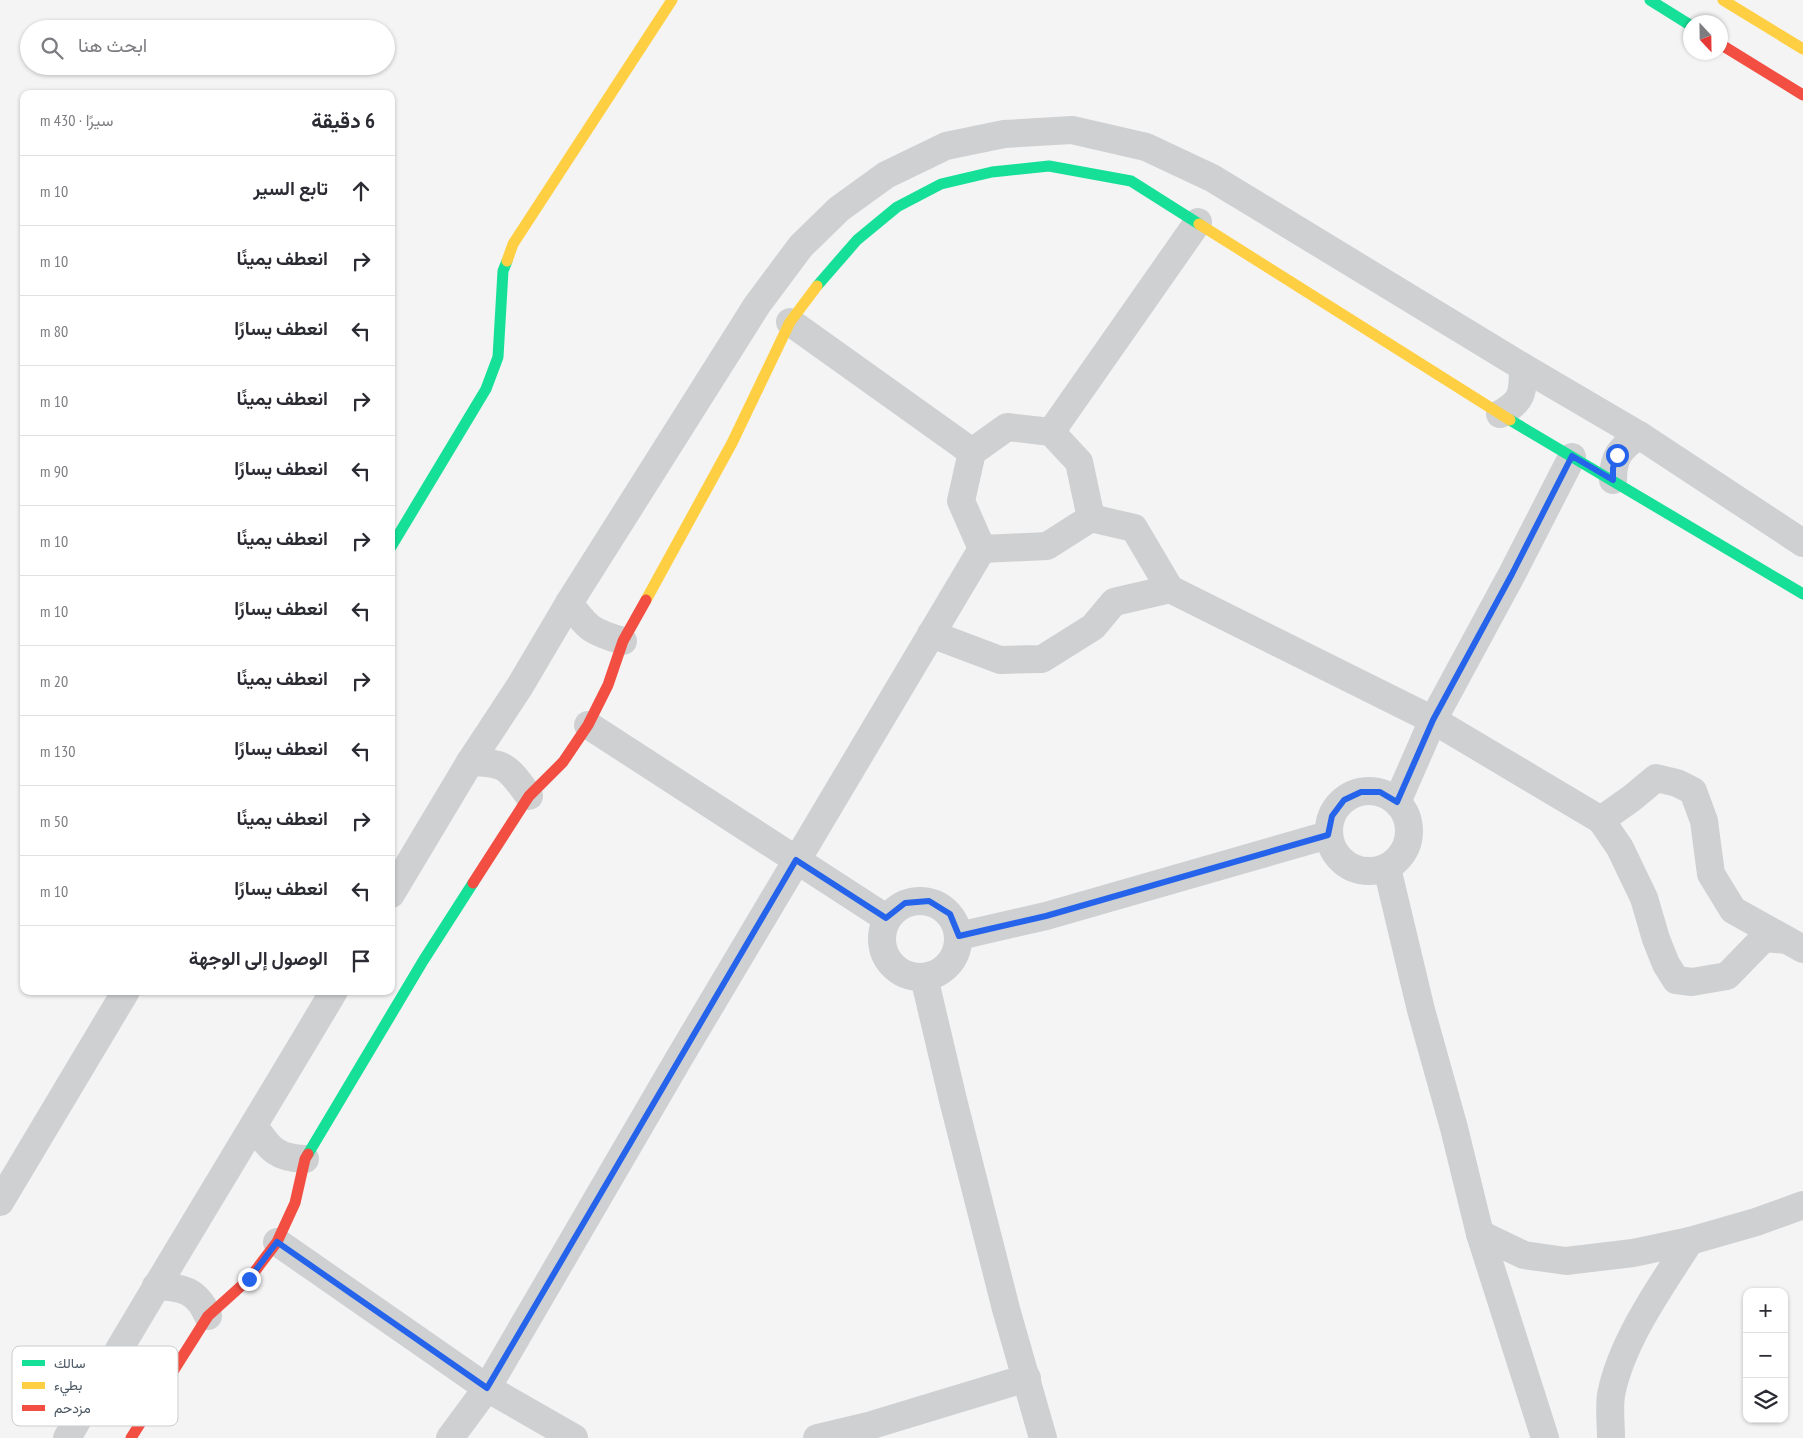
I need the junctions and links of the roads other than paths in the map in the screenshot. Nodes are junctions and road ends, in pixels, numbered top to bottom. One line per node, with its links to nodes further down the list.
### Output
1 (672, 0): 20 (street)
2 (1650, 0): 4 (street)
3 (1723, 0): 6 (street)
4 (1683, 21)
5 (1728, 49): 7 (street)
6 (1803, 49)
7 (1803, 95)
8 (1146, 147): 9 (street); 12 (street); 25 (street)
9 (1132, 181): 10 (street); 11 (street)
10 (1198, 222): 13 (street); 14 (street)
11 (790, 322): 16 (street); 27 (street)
12 (1523, 367): 13 (street); 15 (street)
13 (1500, 414): 17 (street)
14 (1051, 432): 16 (street); 19 (street)
15 (1639, 435): 18 (street); 21 (street)
16 (972, 452): 22 (street)
17 (1572, 456): 18 (street); 28 (street)
18 (1613, 480): 24 (street)
19 (1091, 518): 22 (street); 23 (street)
20 (395, 541)
21 (1803, 543)
22 (982, 549): 26 (street)
23 (1170, 588): 26 (street); 28 (street)
24 (1803, 594)
25 (569, 603): 27 (street); 30 (street)
26 (931, 634): 35 (street)
27 (623, 642): 29 (street)
28 (1433, 720): 32 (street); 33 (street)
29 (588, 726): 31 (street); 35 (street)
30 (470, 762): 31 (street); 37 (street)
31 (529, 796): 45 (street)
32 (1397, 802): 34 (street); 36 (street)
33 (1602, 820): 40 (street); 40 (street)
34 (1328, 835): 36 (street); 39 (street)
35 (796, 860): 38 (street); 56 (street)
36 (1386, 868): 48 (street)
37 (395, 887)
38 (886, 918): 39 (street); 41 (street)
39 (959, 936): 41 (street)
40 (1795, 944)
41 (924, 978): 55 (street)
42 (124, 995): 46 (street)
43 (332, 995): 44 (street)
44 (254, 1126): 45 (street); 51 (street)
45 (305, 1159): 50 (street)
46 (0, 1202)
47 (1803, 1205): 49 (street)
48 (1480, 1234): 49 (street); 65 (street)
49 (1690, 1241): 66 (street)
50 (277, 1242): 52 (street); 56 (street)
51 (156, 1286): 52 (street); 53 (street)
52 (208, 1316): 54 (street)
53 (121, 1346)
54 (178, 1364)
55 (1027, 1378): 63 (street); 64 (street)
56 (487, 1388): 61 (street); 62 (street)
57 (74, 1426): 59 (street)
58 (139, 1426): 60 (street)
59 (67, 1438)
60 (131, 1438)
61 (450, 1438)
62 (574, 1438)
63 (818, 1438)
64 (1043, 1438)
65 (1545, 1438)
66 (1611, 1438)

